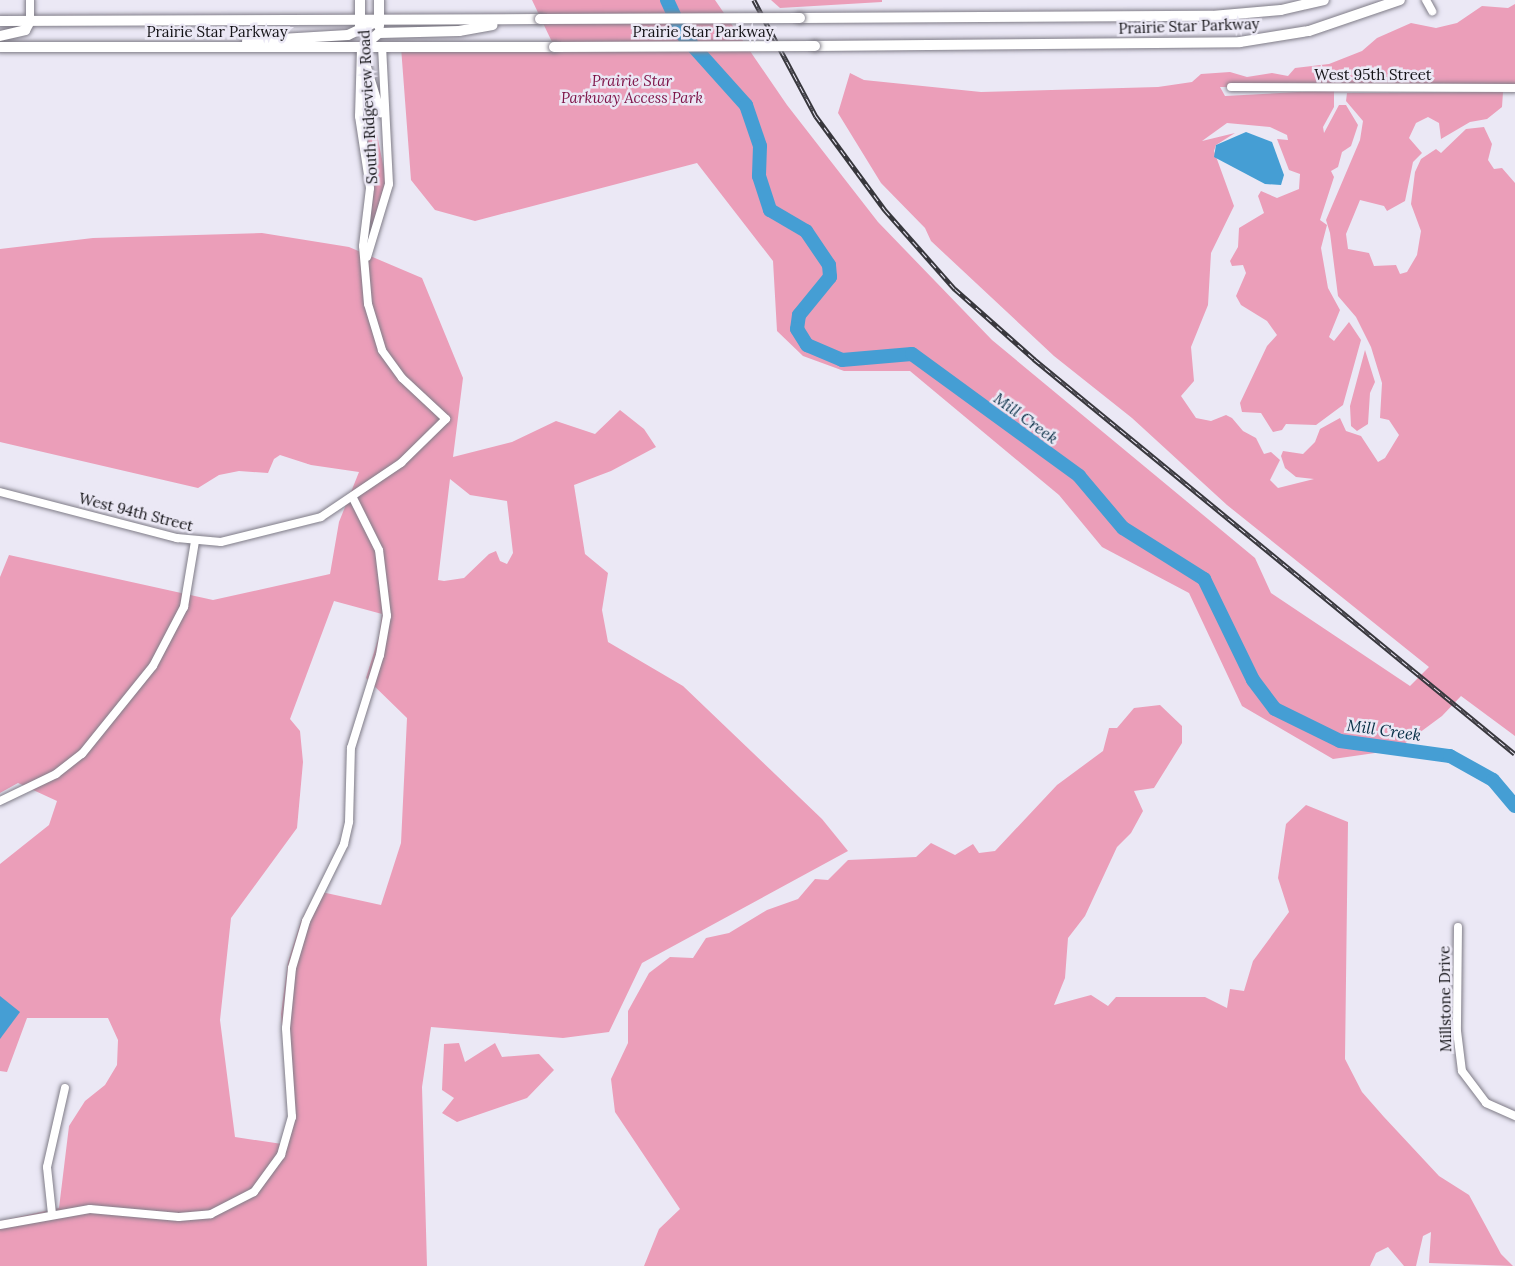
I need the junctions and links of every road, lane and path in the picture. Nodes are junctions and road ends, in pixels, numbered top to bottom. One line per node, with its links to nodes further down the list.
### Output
1 (30, 0): 11 (street)
2 (360, 0): 12 (main road, South Ridgeview Road)
3 (379, 0): 8 (main road, South Ridgeview Road)
4 (1324, 0): 9 (main road, Prairie Star Parkway, bridge)
5 (1400, 0): 17 (main road, Prairie Star Parkway, bridge)
6 (1426, 0): 7 (street)
7 (1432, 11)
8 (379, 20): 9 (main road, Prairie Star Parkway); 12 (main road, Prairie Star Parkway); 13 (main road, South Ridgeview Road)
9 (512, 20): 13 (main road)
10 (0, 21): 11 (main road, Prairie Star Parkway)
11 (30, 21): 12 (main road, Prairie Star Parkway); 14 (main road)
12 (358, 29): 15 (main road); 18 (main road, South Ridgeview Road)
13 (379, 33): 17 (main road, South Ridgeview Road); 18 (main road)
14 (0, 36)
15 (232, 46): 16 (main road, Prairie Star Parkway); 18 (main road, Prairie Star Parkway)
16 (0, 47)
17 (382, 47): 18 (main road, Prairie Star Parkway); 21 (street, South Ridgeview Road)
18 (361, 48): 21 (street); 22 (street, South Ridgeview Road)
19 (1232, 87): 20 (street, West 95th Street)
20 (1515, 88)
21 (384, 124): 22 (street, South Ridgeview Road)
22 (365, 266): 24 (street, West 94th Street)
23 (0, 492): 25 (street, West 94th Street)
24 (353, 498): 25 (street, West 94th Street); 30 (street)
25 (195, 541): 26 (street)
26 (0, 801)
27 (1458, 927): 29 (street, Millstone Drive)
28 (65, 1088): 30 (street)
29 (1515, 1116)
30 (52, 1214): 31 (street)
31 (0, 1225)

